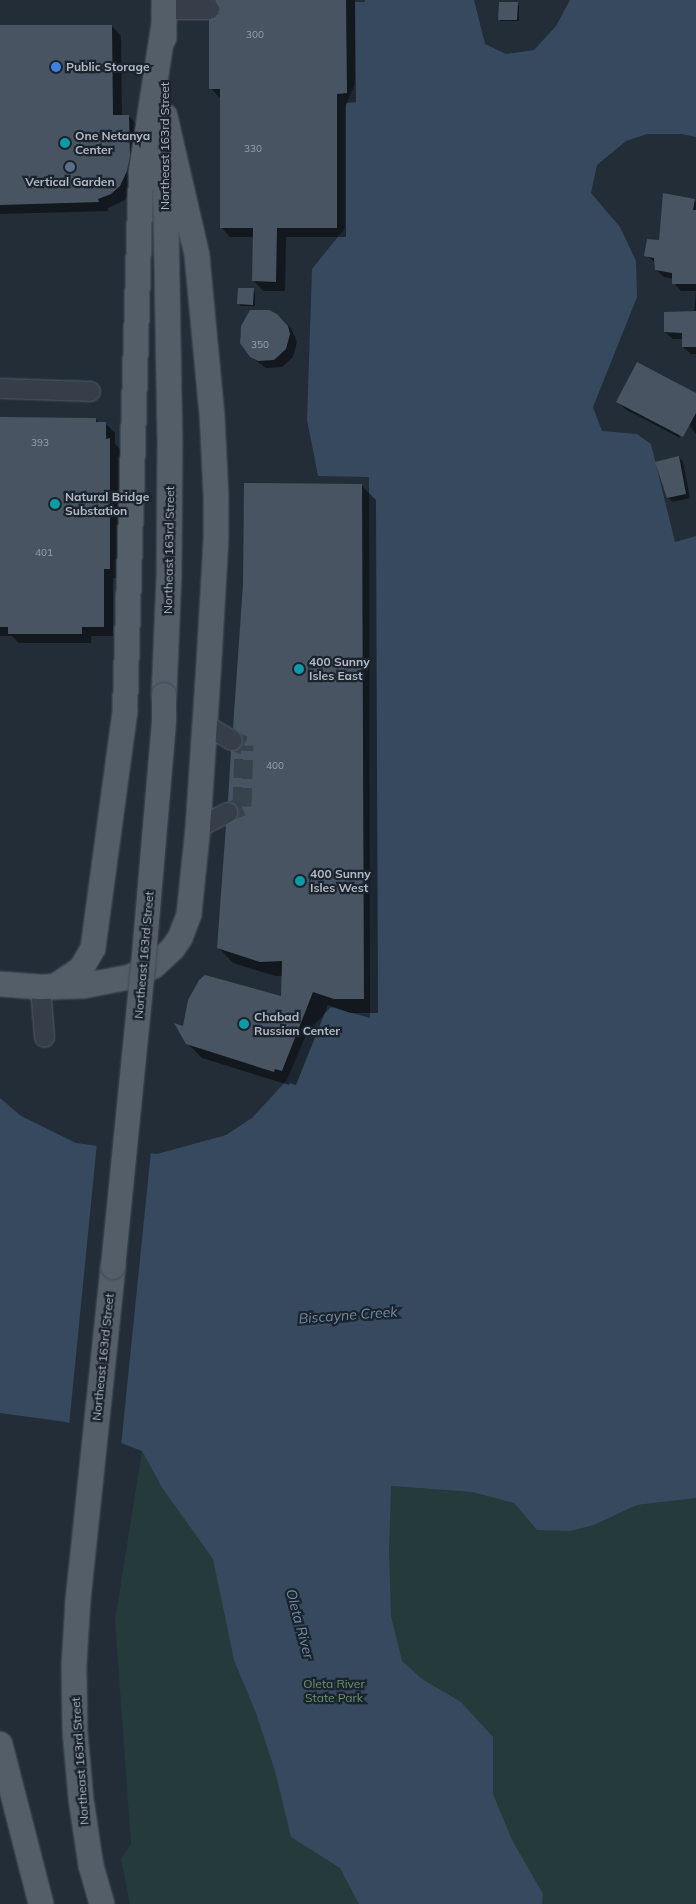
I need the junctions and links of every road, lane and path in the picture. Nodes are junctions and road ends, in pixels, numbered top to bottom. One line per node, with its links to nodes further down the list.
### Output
1 (209, 9): 2 (lane)
2 (164, 11): 3 (main road, Northeast 163rd Street); 11 (main road)
3 (164, 116): 6 (main road); 15 (main road, Northeast 163rd Street, bridge)
4 (0, 388): 5 (lane)
5 (90, 391)
6 (204, 724): 7 (lane); 9 (main road)
7 (232, 740)
8 (227, 812): 9 (lane)
9 (198, 827): 11 (main road)
10 (0, 969): 11 (main road)
11 (28, 986): 12 (lane)
12 (44, 1037)
13 (0, 1744): 14 (main road)
14 (41, 1904)
15 (102, 1904)

